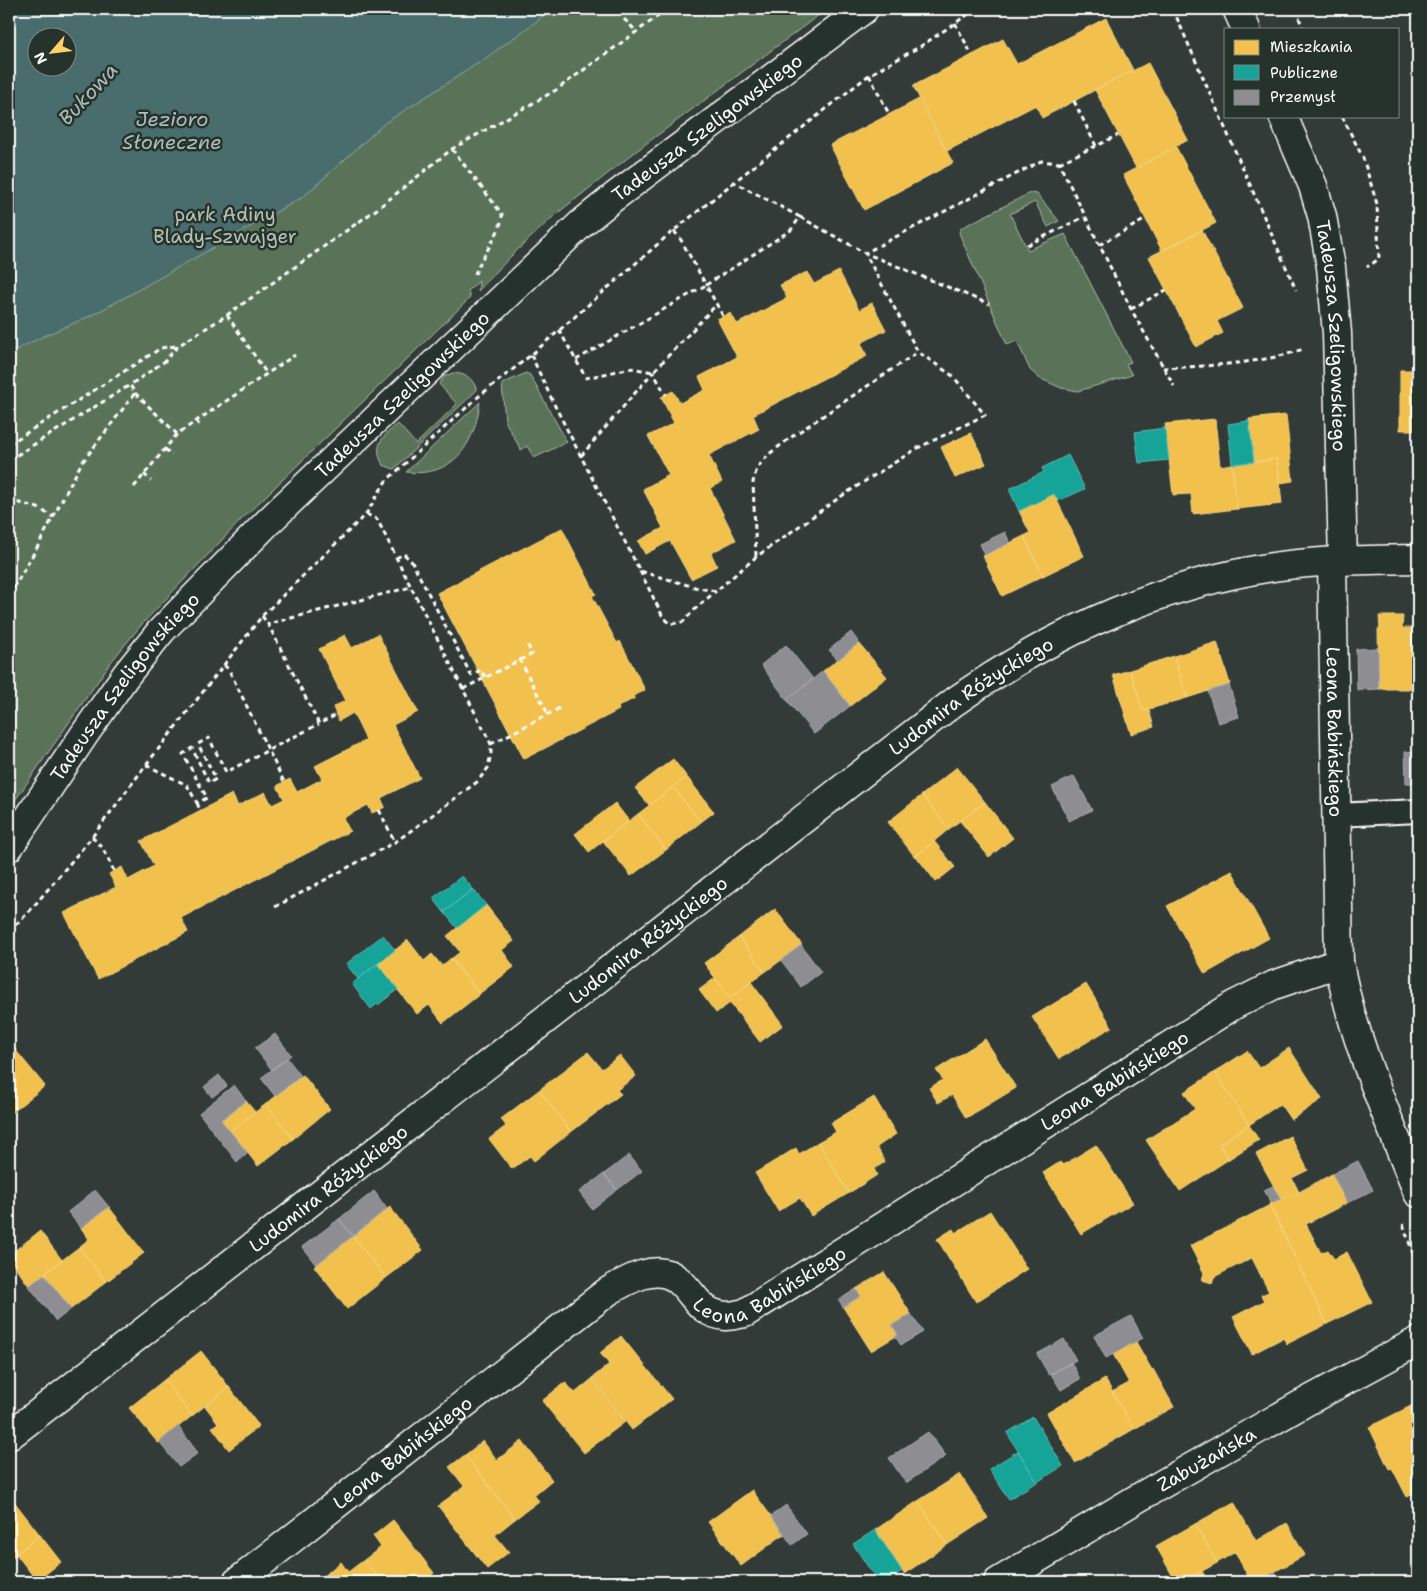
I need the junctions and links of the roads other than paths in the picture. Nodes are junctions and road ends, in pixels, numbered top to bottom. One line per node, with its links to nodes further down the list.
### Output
1 (864, 9): 9 (street, Tadeusza Szeligowskiego)
2 (1237, 9): 3 (street)
3 (1246, 28)
4 (1285, 118): 6 (street, Tadeusza Szeligowskiego)
5 (1418, 559): 6 (street, Ludomira Różyckiego)
6 (1338, 561): 8 (street, Leona Babińskiego); 13 (street, Ludomira Różyckiego)
7 (1418, 811): 8 (lane)
8 (1336, 815): 10 (street, Leona Babińskiego)
9 (9, 847)
10 (1339, 963): 11 (street, Leona Babińskiego); 14 (street, Leona Babińskiego)
11 (1418, 1193)
12 (1418, 1341): 15 (street, Zabużańska)
13 (9, 1436)
14 (237, 1582)
15 (998, 1582)

